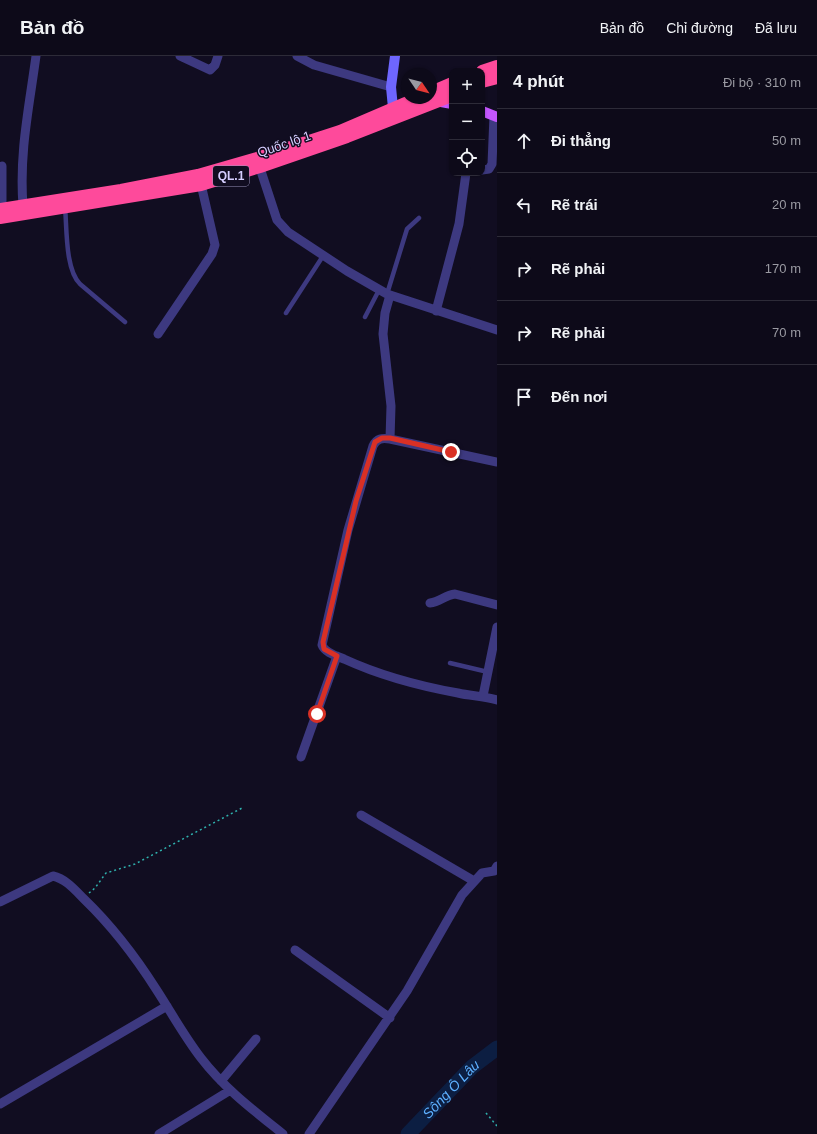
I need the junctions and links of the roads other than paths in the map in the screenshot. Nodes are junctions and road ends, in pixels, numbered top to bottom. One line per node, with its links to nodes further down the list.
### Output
1 (36, 56): 28 (street)
2 (180, 56): 3 (street)
3 (218, 56)
4 (297, 56): 11 (street)
5 (395, 56): 11 (street)
6 (497, 66): 7 (highway)
7 (485, 70)
8 (497, 78): 9 (highway)
9 (485, 81)
10 (449, 85): 12 (highway, Quốc lộ 1 / QL.1)
11 (391, 87): 19 (street)
12 (437, 95)
13 (449, 96): 14 (highway, Quốc lộ 1 / QL.1)
14 (437, 97)
15 (437, 98): 16 (main road)
16 (449, 103)
17 (403, 104): 19 (highway, Quốc lộ 1 / QL.1)
18 (419, 104): 22 (highway, Quốc lộ 1 / QL.1)
19 (393, 108): 22 (highway, Quốc lộ 1 / QL.1)
20 (485, 112): 21 (main road)
21 (496, 116): 24 (street)
22 (259, 163): 26 (highway, Quốc lộ 1 / QL.1); 31 (street)
23 (2, 166): 29 (street)
24 (485, 170)
25 (466, 176): 33 (street)
26 (200, 180): 27 (highway, Quốc lộ 1 / QL.1); 38 (street)
27 (65, 204): 28 (highway, Quốc lộ 1 / QL.1); 29 (highway, Quốc lộ 1 / QL.1); 36 (lane)
28 (23, 206): 29 (highway, Quốc lộ 1 / QL.1)
29 (1, 212)
30 (419, 218): 32 (lane)
31 (323, 256): 32 (street); 34 (lane)
32 (385, 293): 33 (street); 35 (lane); 39 (street)
33 (436, 310): 37 (street)
34 (286, 313)
35 (365, 317)
36 (125, 322)
37 (497, 330)
38 (158, 334)
39 (390, 438): 40 (street); 44 (street)
40 (497, 462)
41 (430, 603): 42 (street)
42 (497, 605)
43 (497, 627): 46 (street)
44 (337, 656): 47 (street); 49 (street)
45 (450, 662): 46 (lane)
46 (488, 672): 47 (street)
47 (483, 696): 48 (street)
48 (497, 700)
49 (301, 757)
50 (361, 815): 52 (street)
51 (496, 871): 52 (street)
52 (474, 881): 56 (street)
53 (0, 902): 55 (street)
54 (295, 950): 56 (street)
55 (167, 1006): 58 (street); 60 (street)
56 (390, 1018): 63 (street)
57 (256, 1039): 58 (street)
58 (221, 1081): 59 (street)
59 (229, 1091): 61 (street); 62 (street)
60 (0, 1104)
61 (159, 1134)
62 (283, 1134)
63 (309, 1134)

